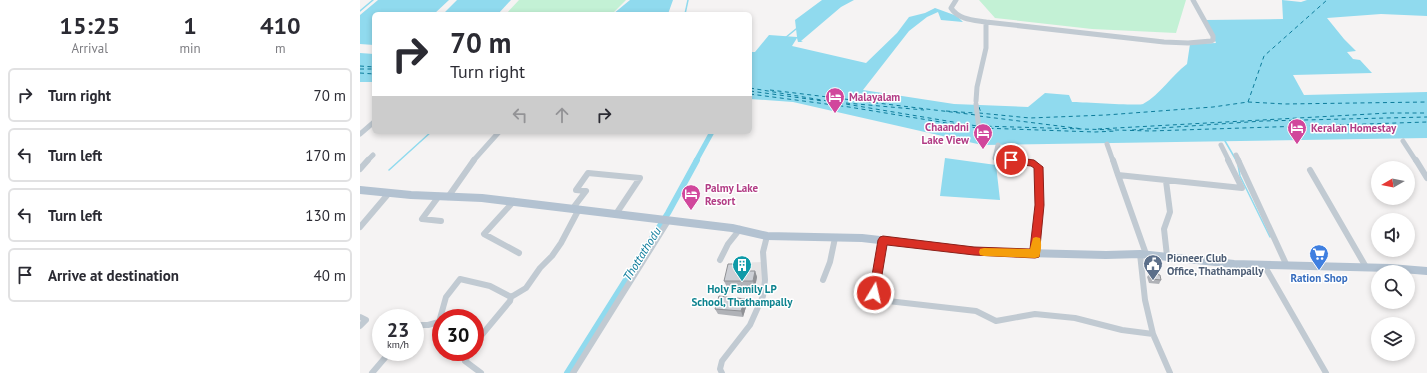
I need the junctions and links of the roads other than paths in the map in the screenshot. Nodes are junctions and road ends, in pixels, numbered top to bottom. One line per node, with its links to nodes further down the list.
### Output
1 (956, 0): 3 (street)
2 (1193, 0): 3 (street)
3 (986, 22): 7 (street)
4 (372, 124): 5 (street)
5 (360, 134)
6 (497, 134): 22 (street)
7 (980, 138)
8 (1403, 141): 17 (street)
9 (1107, 144): 16 (street)
10 (998, 145): 34 (street)
11 (1221, 145): 18 (street)
12 (374, 155): 14 (street)
13 (1236, 155): 39 (street)
14 (360, 169)
15 (1310, 170): 40 (street)
16 (1118, 175): 18 (street); 35 (street)
17 (1427, 178)
18 (1166, 181): 36 (street)
19 (360, 190): 20 (main road)
20 (389, 193): 21 (main road); 28 (street)
21 (439, 196): 22 (main road); 26 (street)
22 (448, 196): 23 (main road)
23 (514, 201): 24 (main road); 33 (street)
24 (576, 209): 25 (main road); 25 (street); 43 (street)
25 (616, 214): 27 (main road)
26 (441, 221)
27 (665, 221): 29 (main road); 53 (street)
28 (360, 227)
29 (740, 229): 30 (main road); 37 (street)
30 (767, 236): 31 (main road); 54 (street)
31 (836, 238): 32 (main road); 42 (street)
32 (883, 240): 34 (main road); 48 (street)
33 (519, 253)
34 (1035, 254): 35 (main road)
35 (1143, 254): 36 (main road); 48 (street)
36 (1166, 256): 38 (main road)
37 (720, 260)
38 (1264, 265): 39 (main road); 56 (street)
39 (1287, 266): 40 (main road)
40 (1366, 267): 41 (main road)
41 (1427, 271)
42 (823, 280)
43 (511, 297): 45 (street); 47 (street)
44 (360, 317): 46 (street)
45 (424, 325)
46 (360, 326)
47 (484, 332)
48 (1153, 334): 55 (street)
49 (382, 361): 51 (street)
50 (466, 361): 52 (street)
51 (372, 373)
52 (481, 373)
53 (573, 373)
54 (722, 373)
55 (1170, 373)
56 (1326, 373)

